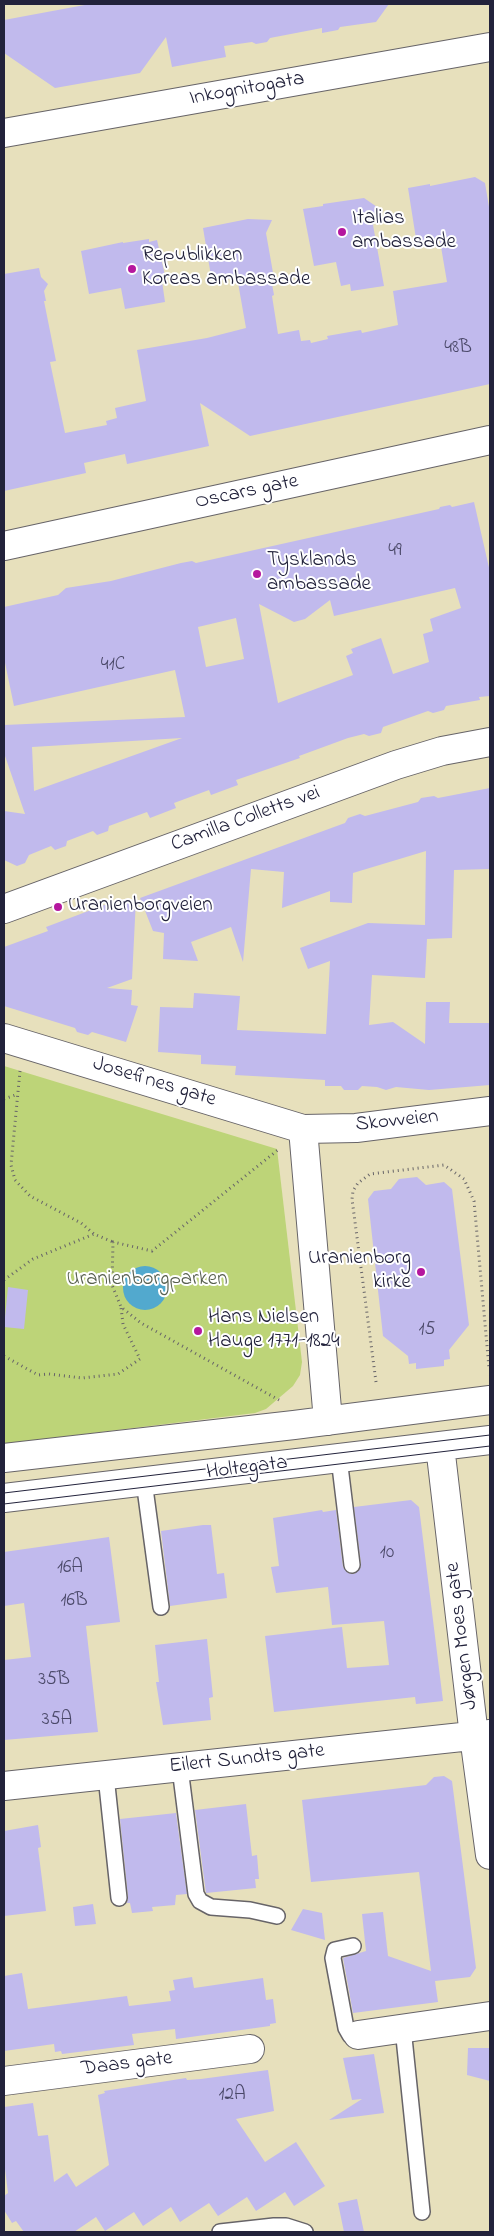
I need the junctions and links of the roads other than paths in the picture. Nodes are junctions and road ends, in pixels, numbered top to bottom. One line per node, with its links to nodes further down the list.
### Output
1 (490, 47): 2 (street, Inkognitogata)
2 (4, 132)
3 (490, 440): 4 (street, Oscars gate)
4 (4, 546)
5 (490, 742): 6 (street, Camilla Colletts vei)
6 (4, 908)
7 (13, 1041): 9 (street, Josefines gate)
8 (490, 1111): 9 (street, Skovveien)
9 (303, 1129): 11 (street)
10 (490, 1400): 11 (street, Holtegata)
11 (328, 1421): 14 (street, Holtegata)
12 (490, 1440): 13 (street, Holtegata)
13 (440, 1446): 15 (street, Holtegata); 20 (street, Jørgen Moes gate)
14 (4, 1458)
15 (339, 1458): 16 (street, Holtegata); 18 (lane)
16 (144, 1481): 17 (street, Holtegata); 19 (lane)
17 (4, 1498)
18 (352, 1564)
19 (161, 1607)
20 (482, 1735): 21 (street, Eilert Sundts gate); 24 (street, Jørgen Moes gate)
21 (180, 1768): 22 (street, Eilert Sundts gate); 26 (lane)
22 (106, 1776): 23 (street, Eilert Sundts gate); 25 (lane)
23 (4, 1786)
24 (490, 1855)
25 (120, 1898)
26 (277, 1916)
27 (353, 1946): 30 (lane)
28 (490, 2016): 29 (street)
29 (403, 2028): 30 (street); 33 (lane)
30 (358, 2035)
31 (250, 2049): 32 (street, Daas gate)
32 (4, 2081)
33 (422, 2212)
34 (242, 2231): 35 (lane); 36 (lane)
35 (220, 2232)
36 (305, 2232)

